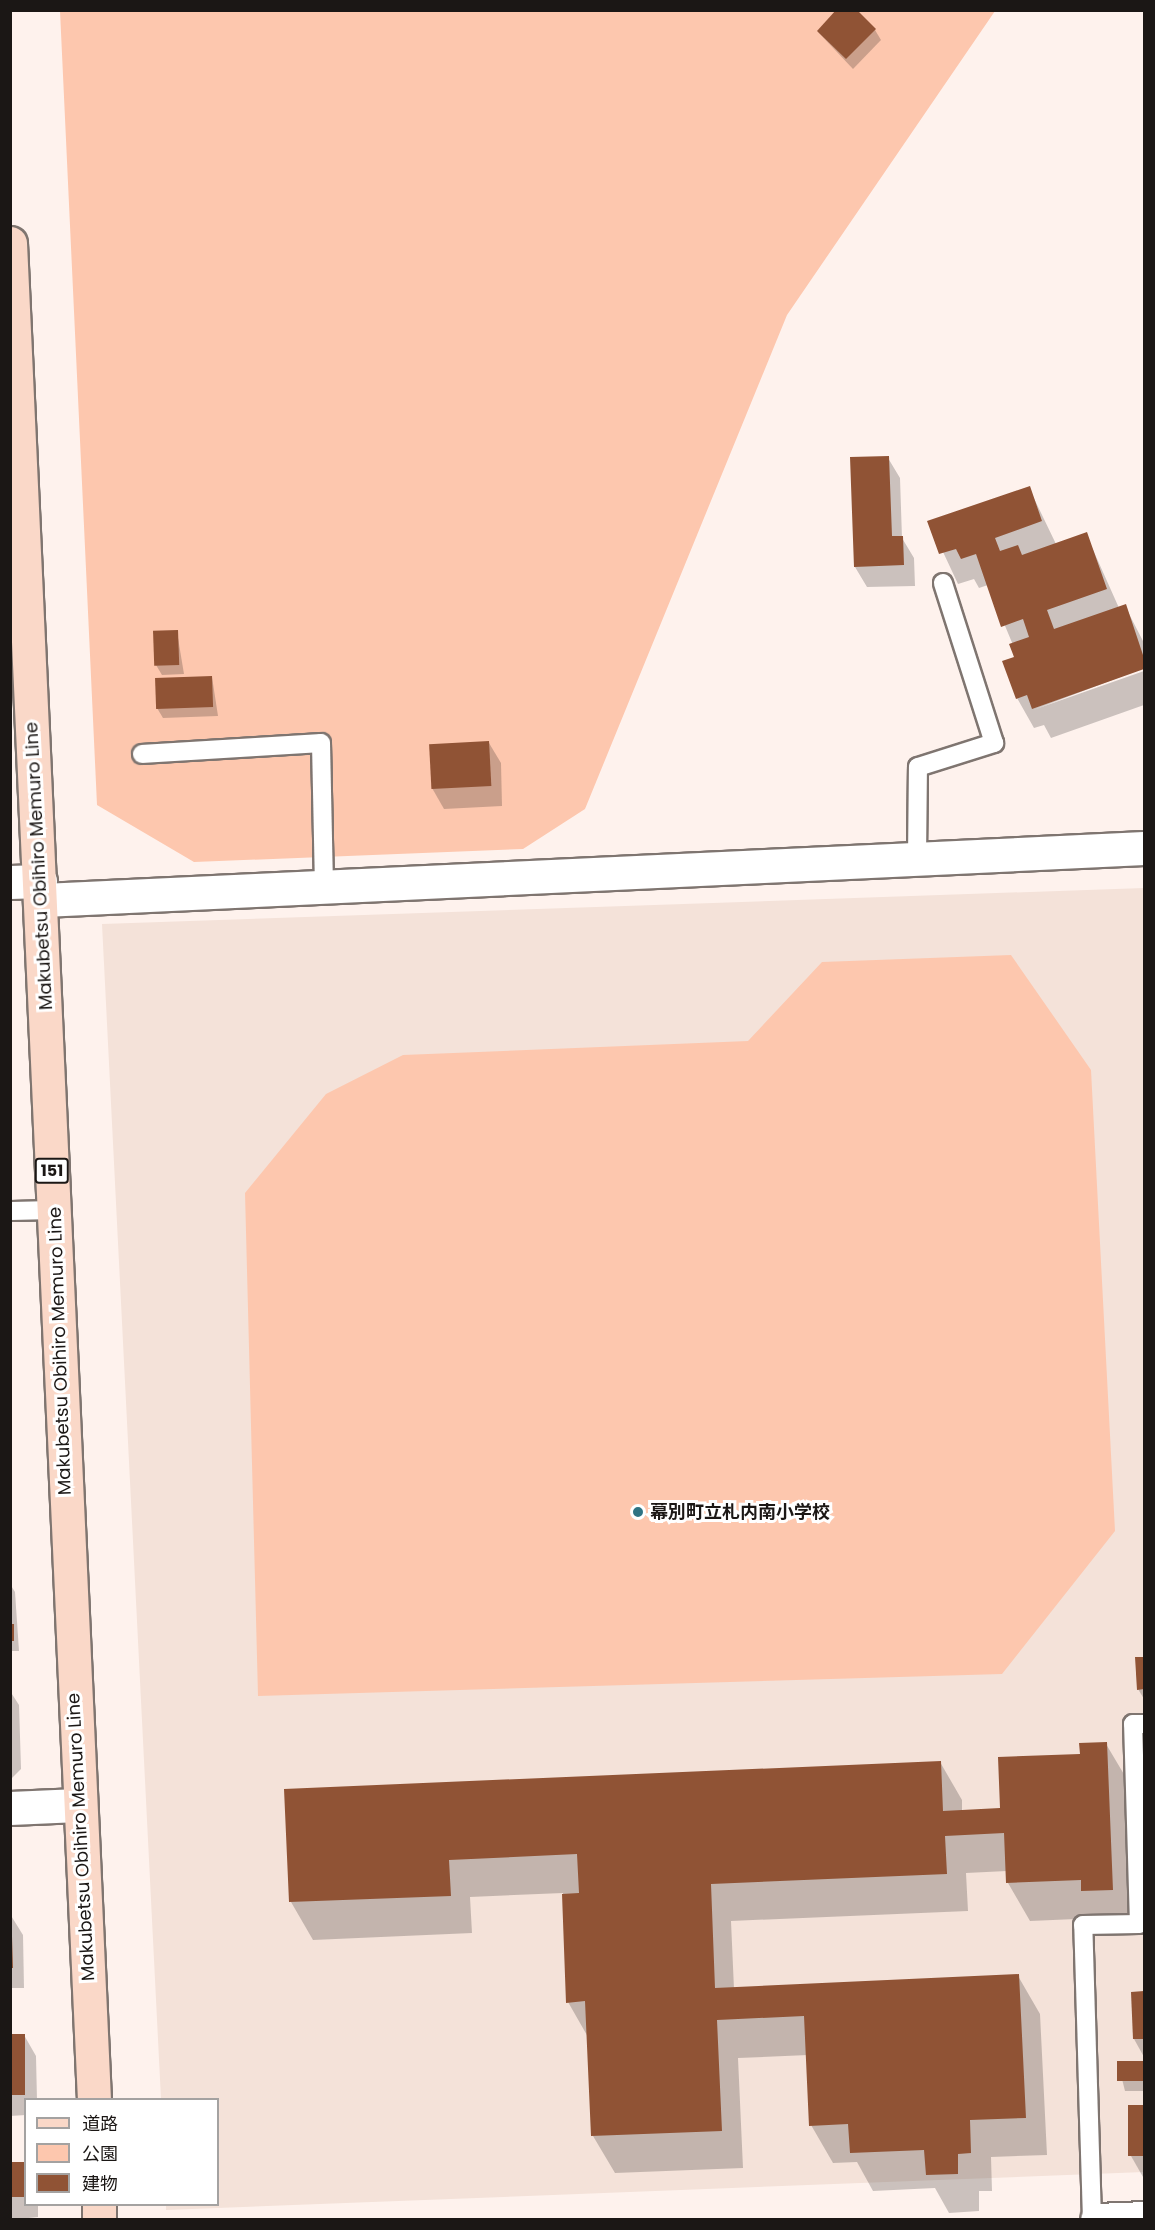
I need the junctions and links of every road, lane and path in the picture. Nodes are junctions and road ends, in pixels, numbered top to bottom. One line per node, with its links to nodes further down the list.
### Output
1 (10, 243): 2 (main road, Makubetsu Obihiro Memuro Line / 151)
2 (16, 496): 8 (main road, Makubetsu Obihiro Memuro Line / 151)
3 (943, 582): 6 (lane)
4 (142, 754): 7 (lane)
5 (1144, 848): 6 (street)
6 (917, 858): 7 (street)
7 (324, 886): 8 (street)
8 (31, 888): 9 (main road, Makubetsu Obihiro Memuro Line / 151)
9 (54, 1210): 10 (lane); 12 (main road, Makubetsu Obihiro Memuro Line / 151)
10 (10, 1211)
11 (1144, 1724): 16 (lane)
12 (78, 1805): 13 (street); 14 (main road, Makubetsu Obihiro Memuro Line / 151)
13 (10, 1808)
14 (94, 2098)
15 (1144, 2218): 17 (street)
16 (1092, 2220)
17 (1097, 2220)

